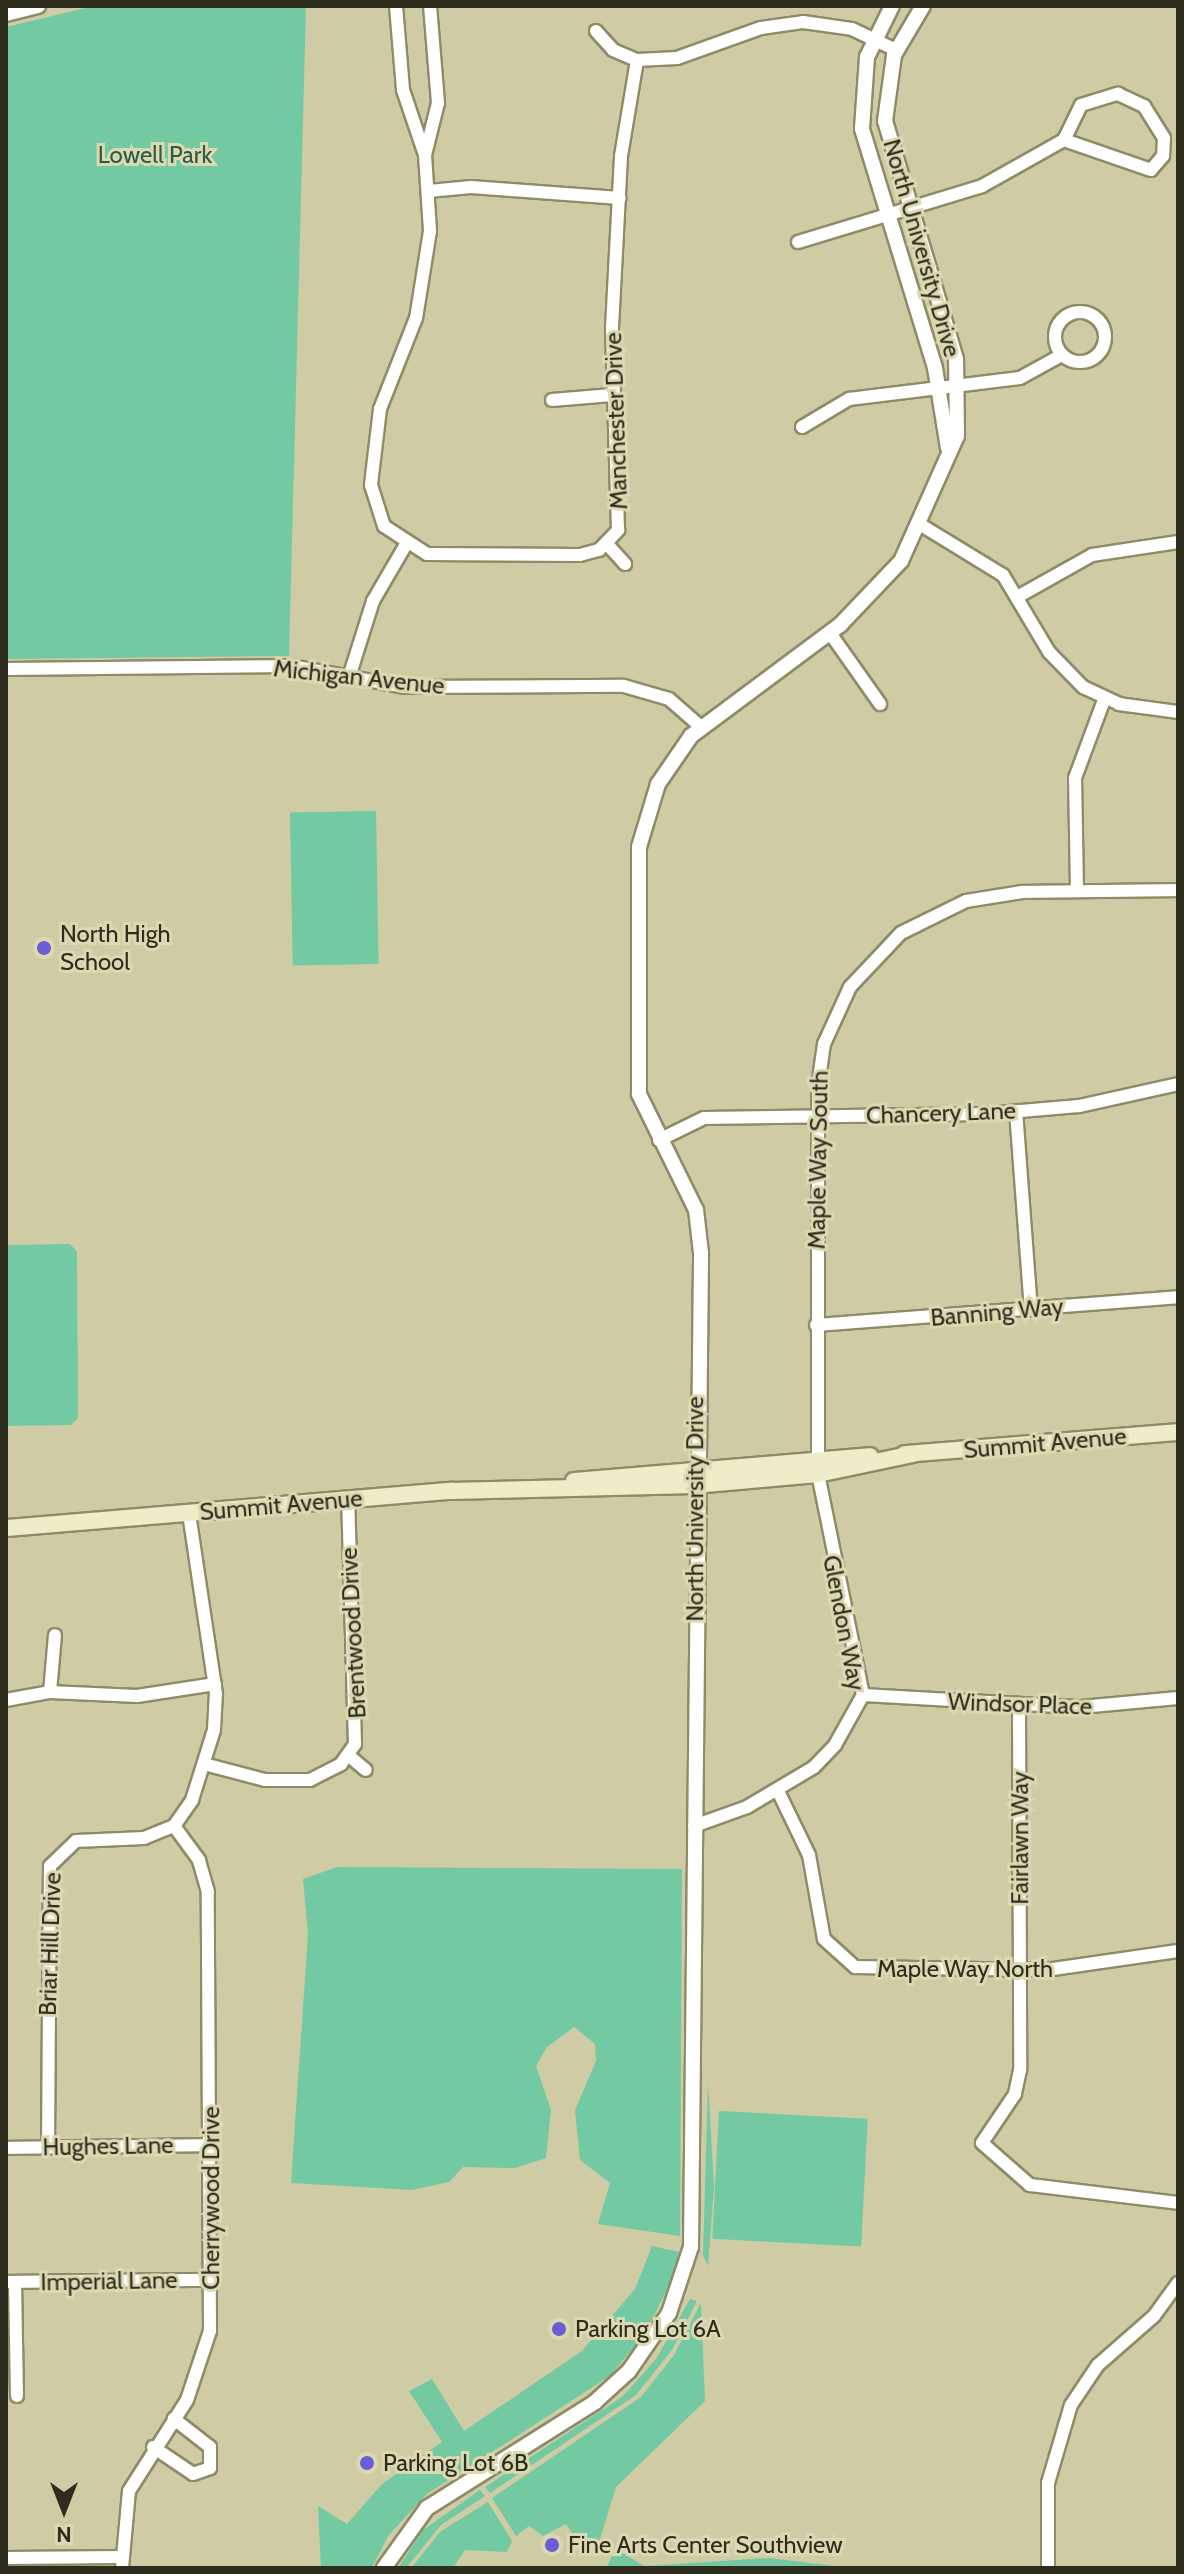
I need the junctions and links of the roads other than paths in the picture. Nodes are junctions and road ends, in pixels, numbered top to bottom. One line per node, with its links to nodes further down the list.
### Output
1 (38, 6): 6 (street)
2 (396, 6): 12 (street)
3 (430, 6): 12 (street)
4 (892, 6): 8 (street, North University Drive)
5 (923, 6): 9 (street, North University Drive)
6 (6, 14)
7 (596, 31): 10 (street)
8 (873, 39): 9 (street); 10 (street); 16 (street, North University Drive)
9 (896, 50): 15 (street, North University Drive)
10 (637, 60): 14 (street, Manchester Drive)
11 (1064, 140): 11 (street); 15 (street)
12 (425, 155): 13 (street)
13 (429, 191): 14 (street); 28 (street)
14 (620, 198): 21 (street, Manchester Drive)
15 (911, 209): 16 (street); 19 (street, North University Drive)
16 (888, 216): 17 (street); 20 (street, North University Drive)
17 (798, 242)
18 (1058, 357): 18 (street); 19 (street)
19 (959, 386): 20 (street); 24 (street, North University Drive)
20 (939, 388): 23 (street); 24 (street, North University Drive)
21 (612, 395): 22 (street); 27 (street, Manchester Drive)
22 (552, 400)
23 (802, 427)
24 (948, 448): 25 (street, North University Drive)
25 (921, 525): 30 (street); 31 (street, North University Drive)
26 (1178, 542): 30 (street)
27 (607, 544): 28 (street, Manchester Drive); 29 (street)
28 (405, 546): 33 (street)
29 (625, 564)
30 (1019, 596): 34 (street)
31 (830, 633): 35 (street); 37 (street, North University Drive)
32 (6, 669): 33 (street, Michigan Avenue)
33 (350, 674): 37 (street, Michigan Avenue)
34 (1104, 700): 36 (street); 38 (street)
35 (880, 704)
36 (1178, 712)
37 (700, 726): 43 (street, North University Drive)
38 (1077, 890): 39 (street, Maple Way South); 42 (street, Maple Way South)
39 (1178, 890)
40 (1178, 1084): 41 (street, Chancery Lane)
41 (1016, 1111): 42 (street, Chancery Lane); 45 (street)
42 (817, 1117): 43 (street, Chancery Lane); 46 (street, Maple Way South)
43 (659, 1140): 48 (street, North University Drive)
44 (1178, 1297): 45 (street, Banning Way)
45 (1031, 1309): 46 (street, Banning Way)
46 (816, 1325): 49 (street, Maple Way South)
47 (1178, 1432): 49 (main road, Summit Avenue)
48 (694, 1466): 49 (main road, Summit Avenue); 50 (main road, Summit Avenue); 51 (street, North University Drive)
49 (818, 1466): 51 (main road, Summit Avenue); 58 (street, Glendon Way)
50 (557, 1485): 51 (main road, Summit Avenue); 52 (main road, Summit Avenue)
51 (694, 1485): 67 (street, North University Drive)
52 (348, 1499): 53 (main road, Summit Avenue); 62 (street, Brentwood Drive)
53 (189, 1513): 54 (main road, Summit Avenue); 56 (street)
54 (6, 1528)
55 (55, 1635): 57 (street)
56 (215, 1684): 57 (street); 63 (street)
57 (50, 1692): 60 (street)
58 (863, 1695): 61 (street, Windsor Place); 65 (street, Glendon Way)
59 (1178, 1698): 61 (street, Windsor Place)
60 (6, 1700)
61 (1019, 1706): 69 (street, Fairlawn Way)
62 (348, 1755): 63 (street); 64 (street)
63 (204, 1764): 66 (street)
64 (366, 1770)
65 (778, 1791): 67 (street, Glendon Way); 69 (street, Maple Way North)
66 (174, 1826): 70 (street, Cherrywood Drive); 72 (street, Briar Hill Drive)
67 (694, 1826): 82 (street, North University Drive)
68 (1178, 1951): 69 (street, Maple Way North)
69 (1020, 1970): 73 (street, Fairlawn Way)
70 (210, 2145): 72 (street, Hughes Lane); 74 (street, Cherrywood Drive)
71 (6, 2148): 72 (street, Hughes Lane)
72 (48, 2148)
73 (1178, 2203)
74 (211, 2280): 75 (street, Imperial Lane); 78 (street, Cherrywood Drive)
75 (10, 2282): 77 (street)
76 (1178, 2283): 83 (street)
77 (17, 2396)
78 (174, 2419): 79 (street, Cherrywood Drive); 79 (street)
79 (153, 2447): 81 (street, Cherrywood Drive)
80 (6, 2558): 81 (street, Cherrywood Drive)
81 (122, 2563)
82 (384, 2568)
83 (1048, 2568)

